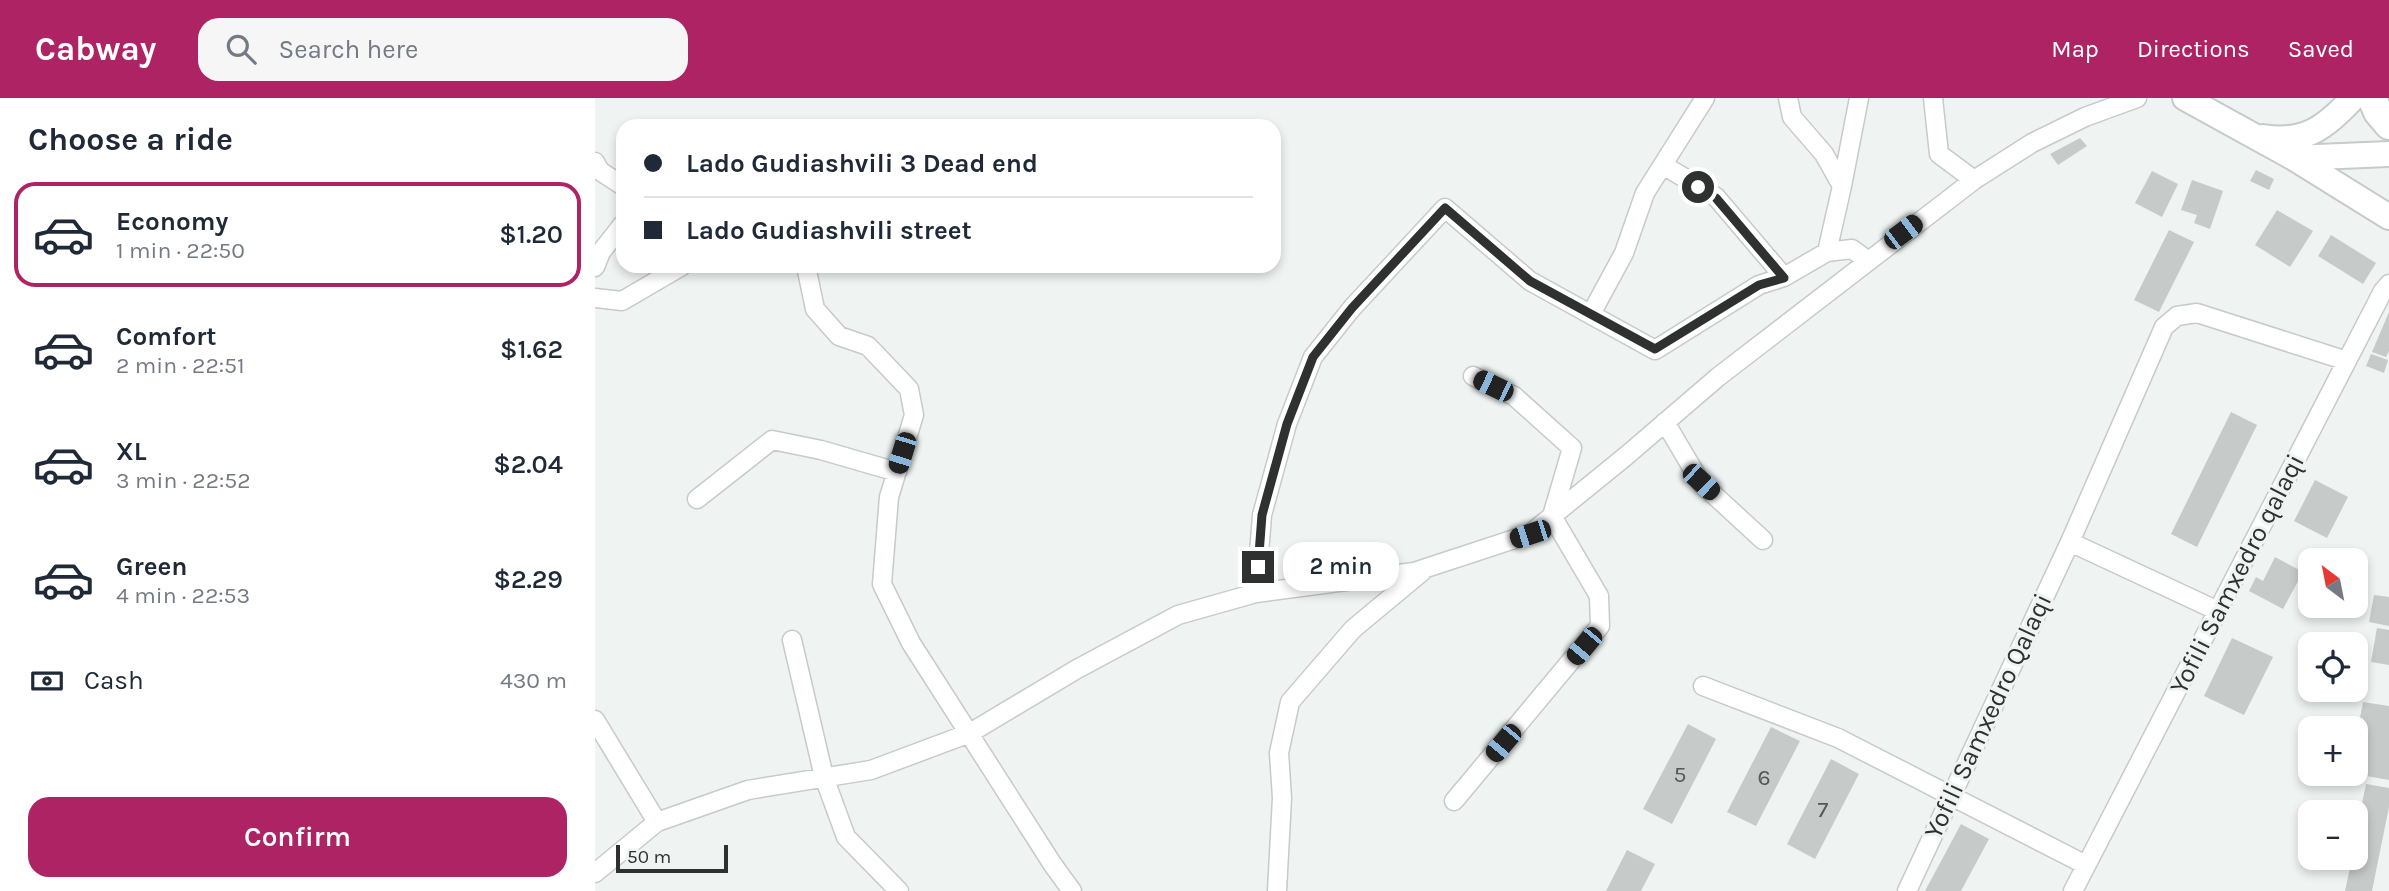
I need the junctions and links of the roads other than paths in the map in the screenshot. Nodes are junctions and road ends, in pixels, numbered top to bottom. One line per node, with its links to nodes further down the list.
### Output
1 (1705, 98): 12 (street)
2 (1788, 98): 15 (street)
3 (1859, 98): 15 (street)
4 (1933, 98): 13 (street)
5 (2137, 98): 13 (street)
6 (2185, 98): 8 (main road)
7 (2353, 98): 8 (main road)
8 (2254, 135): 10 (main road)
9 (2389, 154): 10 (main road)
10 (2294, 158): 16 (main road)
11 (595, 162): 14 (street)
12 (1663, 164): 23 (street); 26 (street)
13 (1974, 180): 19 (street)
14 (616, 181)
15 (1842, 186): 18 (street)
16 (2389, 217)
17 (616, 233): 20 (street)
18 (1827, 252): 19 (street); 23 (street)
19 (1867, 260): 29 (street)
20 (595, 267)
21 (671, 273): 25 (street)
22 (807, 273): 30 (street)
23 (1784, 278): 26 (street)
24 (2389, 284): 27 (street, Yofili Samxedro qalaqi)
25 (595, 298)
26 (1591, 314): 36 (street)
27 (2347, 361): 34 (street, Yofili Samxedro Qalaqi); 37 (street, Yofili Samxedro qalaqi)
28 (1473, 376): 32 (street)
29 (1665, 422): 32 (street); 33 (street)
30 (897, 472): 31 (street); 41 (street)
31 (697, 499)
32 (1552, 516): 35 (street); 44 (street)
33 (1763, 540)
34 (2070, 542): 37 (street, Yofili Samxedro Qalaqi); 43 (street, Yofili Samxedro Qalaqi)
35 (1426, 568): 36 (street); 50 (street)
36 (1256, 593): 41 (street)
37 (2218, 611): 46 (street, Yofili Samxedro qalaqi)
38 (792, 640): 42 (street)
39 (1703, 686): 43 (street, Yofili Samxedro qalaqi)
40 (595, 720): 45 (street)
41 (970, 733): 42 (street); 49 (street)
42 (824, 778): 45 (street); 48 (street)
43 (1951, 796): 46 (street, Yofili Samxedro qalaqi); 51 (street, Yofili Samxedro Qalaqi)
44 (1454, 802)
45 (657, 822): 47 (street)
46 (2087, 865): 52 (street, Yofili Samxedro qalaqi)
47 (595, 873)
48 (899, 891)
49 (1072, 891)
50 (1277, 891)
51 (1907, 891)
52 (2073, 891)

